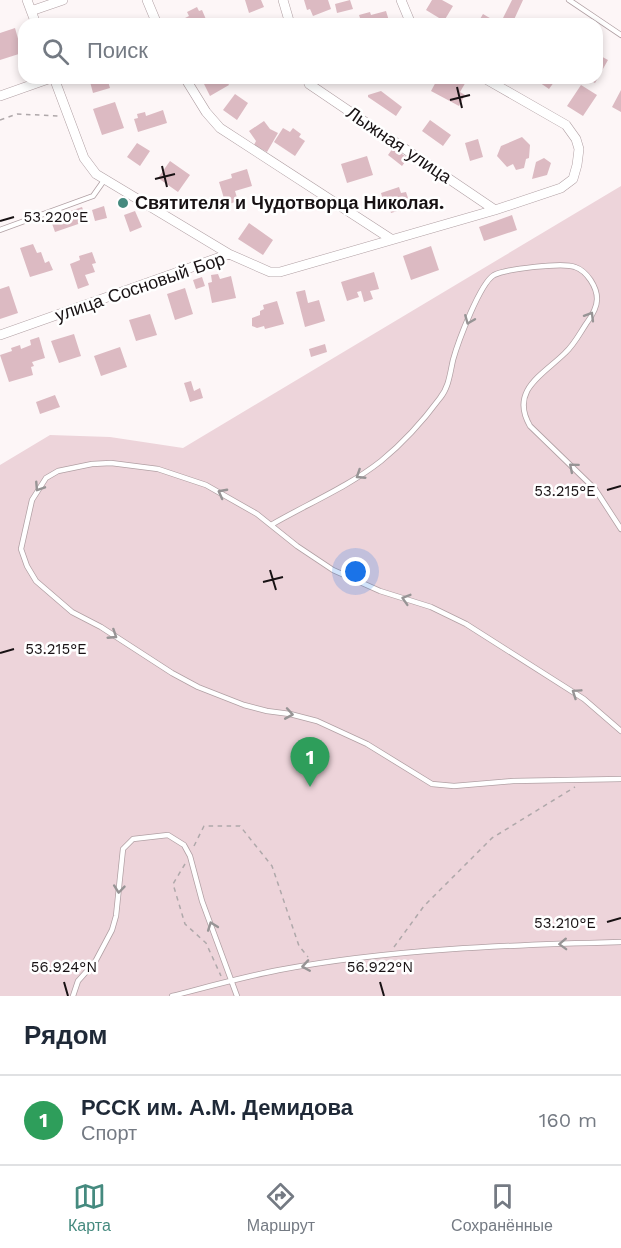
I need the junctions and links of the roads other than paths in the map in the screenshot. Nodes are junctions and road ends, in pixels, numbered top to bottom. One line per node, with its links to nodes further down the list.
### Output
1 (27, 0): 7 (street)
2 (63, 0): 7 (street)
3 (147, 0): 9 (street)
4 (283, 0): 10 (street)
5 (401, 0): 11 (street)
6 (569, 0): 12 (lane)
7 (31, 11): 8 (street)
8 (34, 18)
9 (154, 18)
10 (288, 18)
11 (408, 18)
12 (596, 18)
13 (603, 23): 14 (lane)
14 (621, 35)
15 (35, 84): 20 (street)
16 (55, 84): 21 (street)
17 (189, 84): 24 (street)
18 (309, 84): 22 (street, Лыжная улица)
19 (494, 84): 22 (street, улица Сосновый Бор)
20 (0, 96)
21 (105, 179): 23 (lane); 25 (street)
22 (495, 210): 24 (street, улица Сосновый Бор)
23 (0, 230)
24 (391, 239): 25 (street, улица Сосновый Бор)
25 (229, 254): 26 (street, улица Сосновый Бор)
26 (0, 334)
27 (271, 525): 28 (lane, one-way to 27); 29 (lane, one-way to 27); 30 (lane, one-way to 30)
28 (621, 529)
29 (621, 731)
30 (621, 779)
31 (621, 942): 32 (lane, one-way to 32)
32 (228, 982): 33 (lane, one-way to 33); 34 (lane); 35 (lane)
33 (74, 996)
34 (172, 996)
35 (237, 996)

